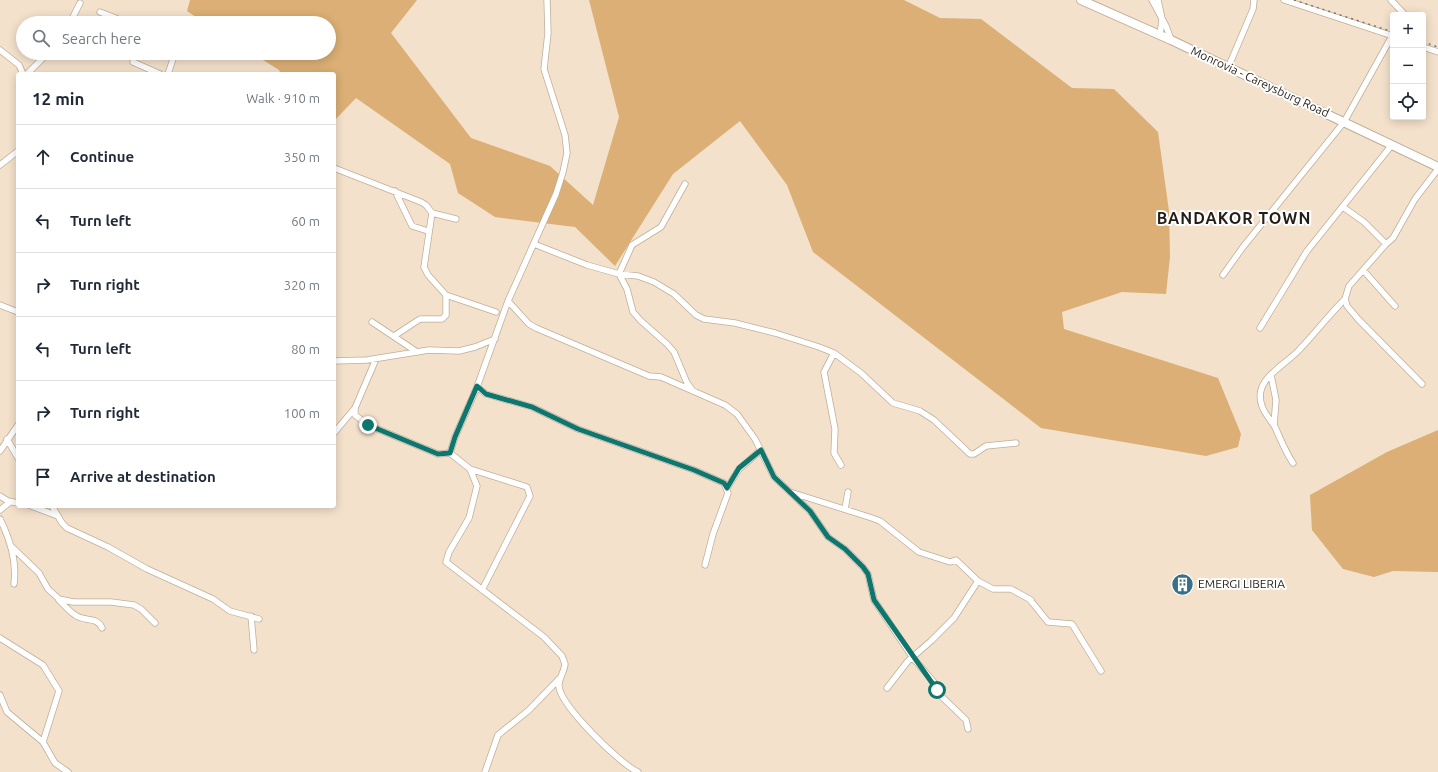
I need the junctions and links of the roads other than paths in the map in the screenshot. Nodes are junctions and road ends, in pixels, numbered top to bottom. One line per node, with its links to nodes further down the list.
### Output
1 (547, 0): 42 (street)
2 (1081, 0): 16 (main road, Monrovia - Careysburg Road)
3 (1152, 0): 14 (street)
4 (1158, 0): 14 (street)
5 (1254, 0): 25 (street)
6 (1284, 0): 8 (street)
7 (1391, 0): 11 (street)
8 (1295, 2): 15 (street)
9 (80, 3): 12 (street)
10 (100, 12): 13 (street)
11 (1402, 12)
12 (74, 16)
13 (110, 16)
14 (1162, 19): 16 (street); 17 (street)
15 (1390, 35)
16 (1160, 36): 17 (main road, Monrovia - Careysburg Road)
17 (1171, 40): 25 (main road, Monrovia - Careysburg Road)
18 (1390, 41): 30 (street)
19 (1426, 47): 21 (street)
20 (0, 50): 26 (street)
21 (1438, 52)
22 (40, 60): 27 (street)
23 (173, 60): 29 (street)
24 (133, 62): 28 (street)
25 (1228, 68): 30 (main road, Monrovia - Careysburg Road)
26 (24, 72)
27 (27, 72)
28 (156, 72)
29 (169, 72)
30 (1344, 122): 31 (main road, Monrovia - Careysburg Road); 46 (street)
31 (1390, 146): 34 (main road, Monrovia - Careysburg Road); 38 (street)
32 (16, 153): 33 (street)
33 (0, 165)
34 (1438, 168): 43 (street)
35 (336, 169): 37 (street)
36 (685, 184): 45 (street)
37 (395, 191): 39 (street); 41 (street)
38 (1343, 207): 43 (street); 55 (street)
39 (432, 213): 40 (street); 41 (street)
40 (456, 219)
41 (428, 231): 47 (street)
42 (534, 244): 45 (street); 49 (street)
43 (1386, 244): 44 (street)
44 (1363, 270): 48 (street); 51 (street)
45 (619, 274): 59 (street); 64 (street)
46 (1223, 275)
47 (446, 295): 53 (street); 56 (street)
48 (1345, 299): 62 (street); 63 (street)
49 (508, 301): 57 (street); 64 (street)
50 (0, 305): 52 (street)
51 (1395, 306)
52 (16, 310)
53 (496, 312)
54 (372, 322): 56 (street)
55 (1260, 328)
56 (394, 336): 58 (street)
57 (495, 338): 58 (street); 65 (street)
58 (417, 352): 60 (street)
59 (834, 353): 71 (street); 77 (street)
60 (376, 359): 61 (street); 66 (street)
61 (336, 361)
62 (1271, 375): 67 (street); 67 (street)
63 (1422, 384)
64 (686, 385): 73 (street)
65 (477, 386): 74 (street); 79 (street)
66 (355, 408): 69 (street); 74 (street)
67 (1274, 426): 76 (street)
68 (16, 428): 70 (street)
69 (336, 431)
70 (7, 439): 72 (street); 75 (street)
71 (1016, 443)
72 (0, 450)
73 (761, 450): 79 (street); 80 (street)
74 (450, 453): 78 (street)
75 (16, 455)
76 (1293, 463)
77 (840, 464)
78 (470, 469): 95 (street); 95 (street)
79 (727, 488): 92 (street)
80 (790, 492): 87 (street); 103 (street)
81 (848, 492): 87 (street)
82 (0, 496): 83 (street)
83 (10, 502): 84 (street); 88 (street)
84 (16, 503)
85 (36, 508): 89 (street)
86 (53, 508): 89 (street)
87 (845, 509): 93 (street)
88 (0, 510)
89 (58, 516): 97 (street)
90 (0, 519): 91 (street)
91 (11, 546): 94 (street); 96 (street)
92 (705, 566)
93 (978, 581): 103 (street); 104 (street)
94 (14, 584)
95 (482, 590): 105 (street)
96 (59, 599): 99 (street); 100 (street)
97 (250, 616): 98 (street); 102 (street)
98 (259, 619)
99 (155, 623)
100 (102, 628)
101 (0, 638): 109 (street)
102 (254, 650)
103 (913, 658): 106 (street); 108 (street)
104 (1101, 671)
105 (560, 678): 111 (street); 112 (street)
106 (888, 688)
107 (0, 695): 109 (street)
108 (968, 729)
109 (43, 742): 110 (street)
110 (68, 772)
111 (485, 772)
112 (638, 772)

